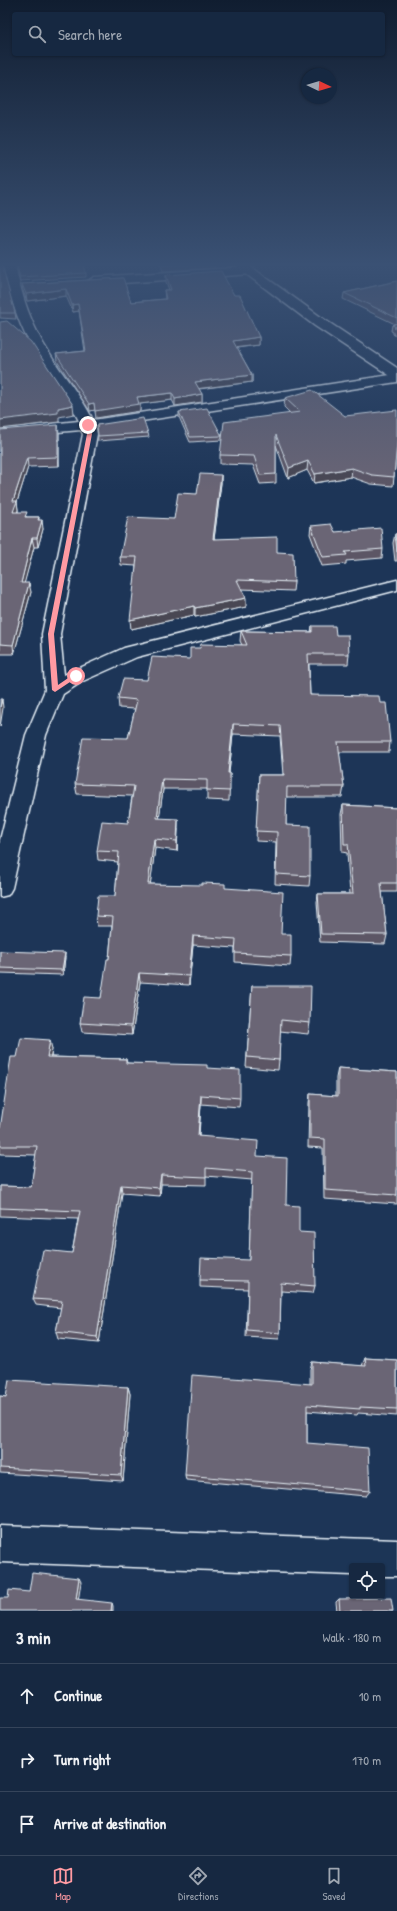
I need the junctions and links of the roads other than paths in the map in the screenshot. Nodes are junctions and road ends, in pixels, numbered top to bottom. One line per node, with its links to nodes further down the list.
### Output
1 (35, 339): 7 (street)
2 (344, 339): 5 (street)
3 (364, 339): 4 (street)
4 (397, 360)
5 (397, 374)
6 (397, 378): 7 (street)
7 (88, 425): 8 (street); 10 (street)
8 (0, 433)
9 (397, 585): 10 (street)
10 (55, 690): 11 (street)
11 (0, 888)
12 (0, 1544): 13 (street)
13 (397, 1558)

